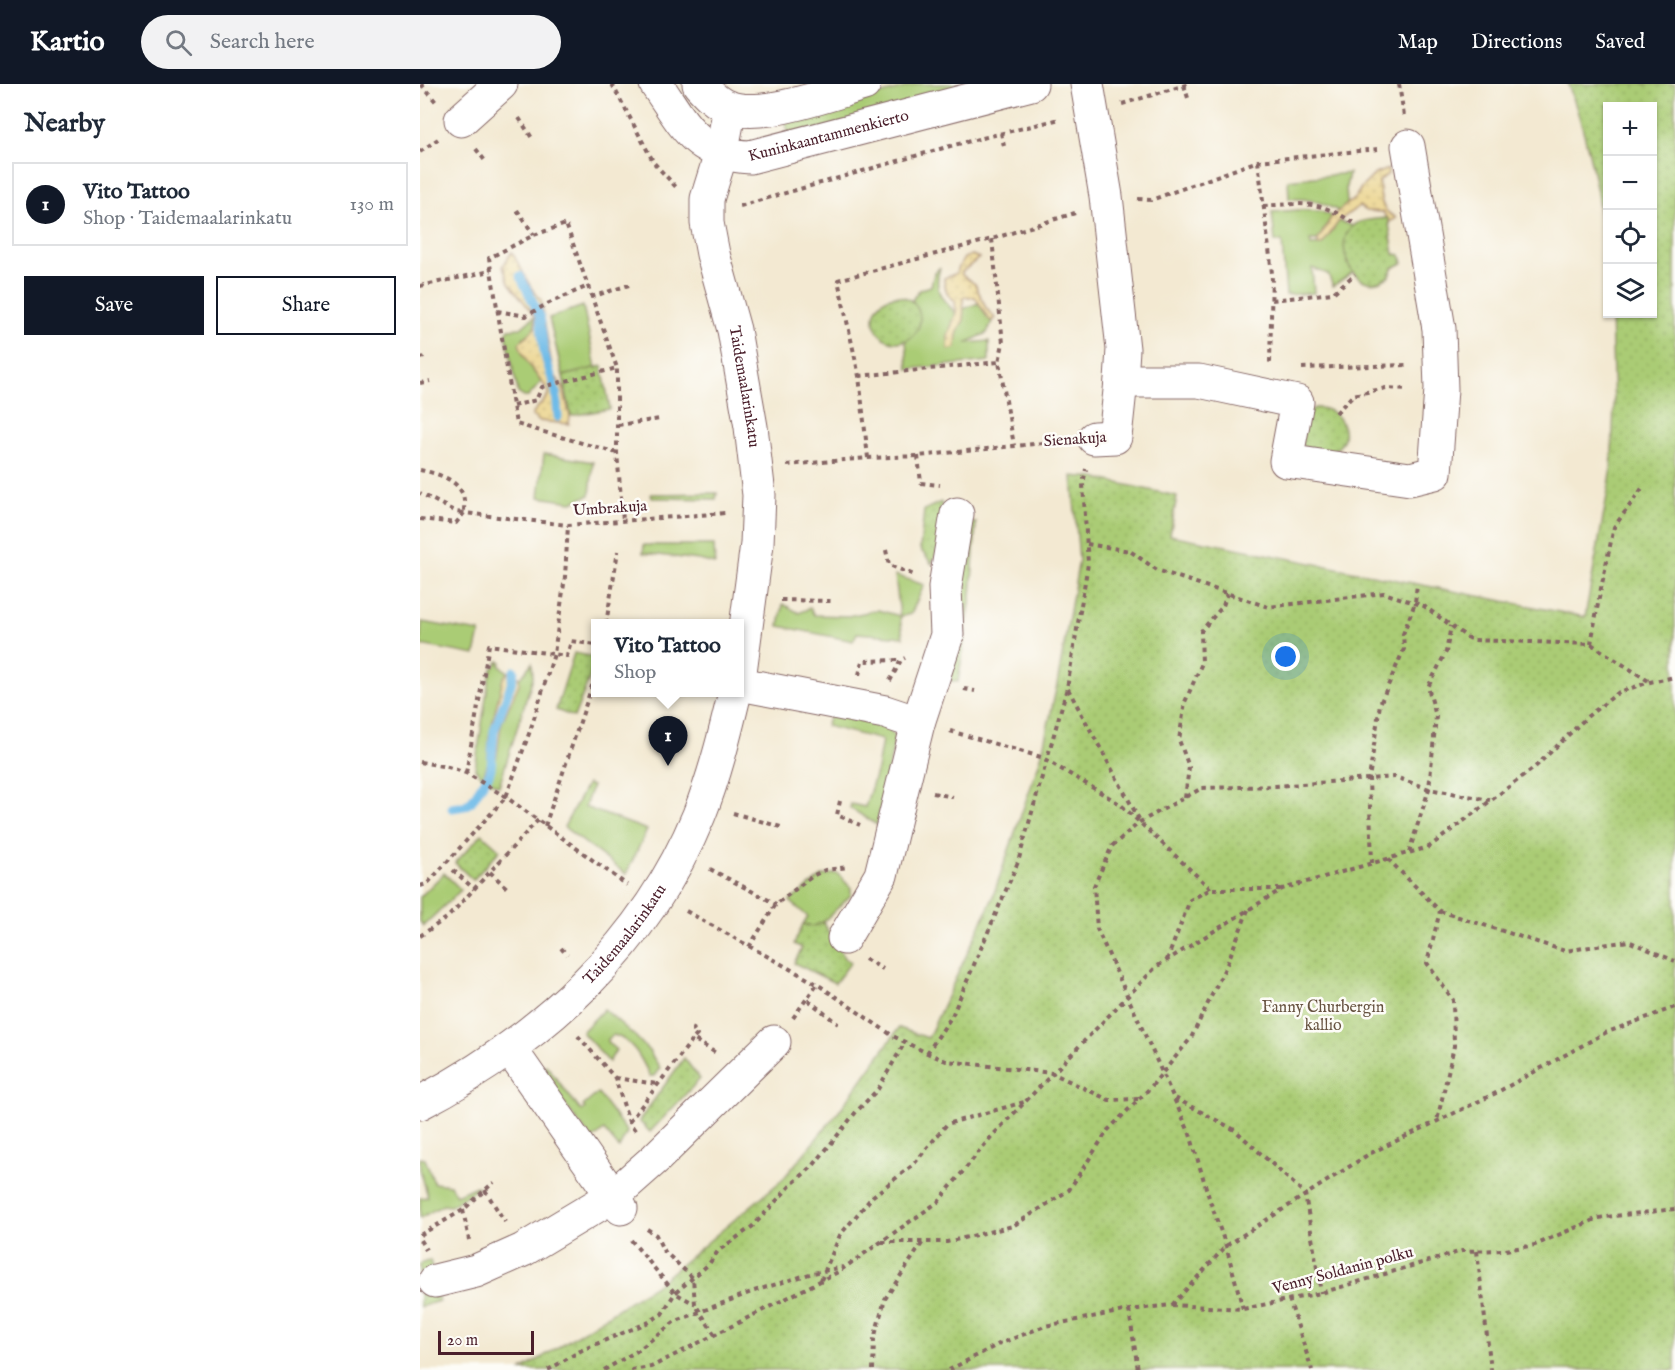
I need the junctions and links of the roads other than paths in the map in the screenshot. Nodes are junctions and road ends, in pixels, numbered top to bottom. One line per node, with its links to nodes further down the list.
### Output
1 (501, 84): 8 (street)
2 (656, 84): 10 (street, Kuninkaantammenkierto)
3 (699, 84): 7 (street)
4 (864, 84): 7 (street)
5 (1031, 84): 10 (street, Kuninkaantammenkierto)
6 (1089, 98): 11 (street, Sienakuja)
7 (730, 108): 10 (street, Taidemaalarinkatu)
8 (466, 131)
9 (1407, 135): 11 (street)
10 (721, 154): 14 (street, Taidemaalarinkatu)
11 (1121, 381): 12 (street, Sienakuja)
12 (1092, 438)
13 (952, 500): 17 (street)
14 (744, 644)
15 (744, 685): 17 (street)
16 (734, 697): 20 (street, Taidemaalarinkatu)
17 (918, 723): 18 (street)
18 (844, 938)
19 (774, 1042): 22 (street)
20 (510, 1049): 21 (street, Taidemaalarinkatu); 22 (street)
21 (420, 1103)
22 (617, 1202): 23 (street)
23 (430, 1265)

